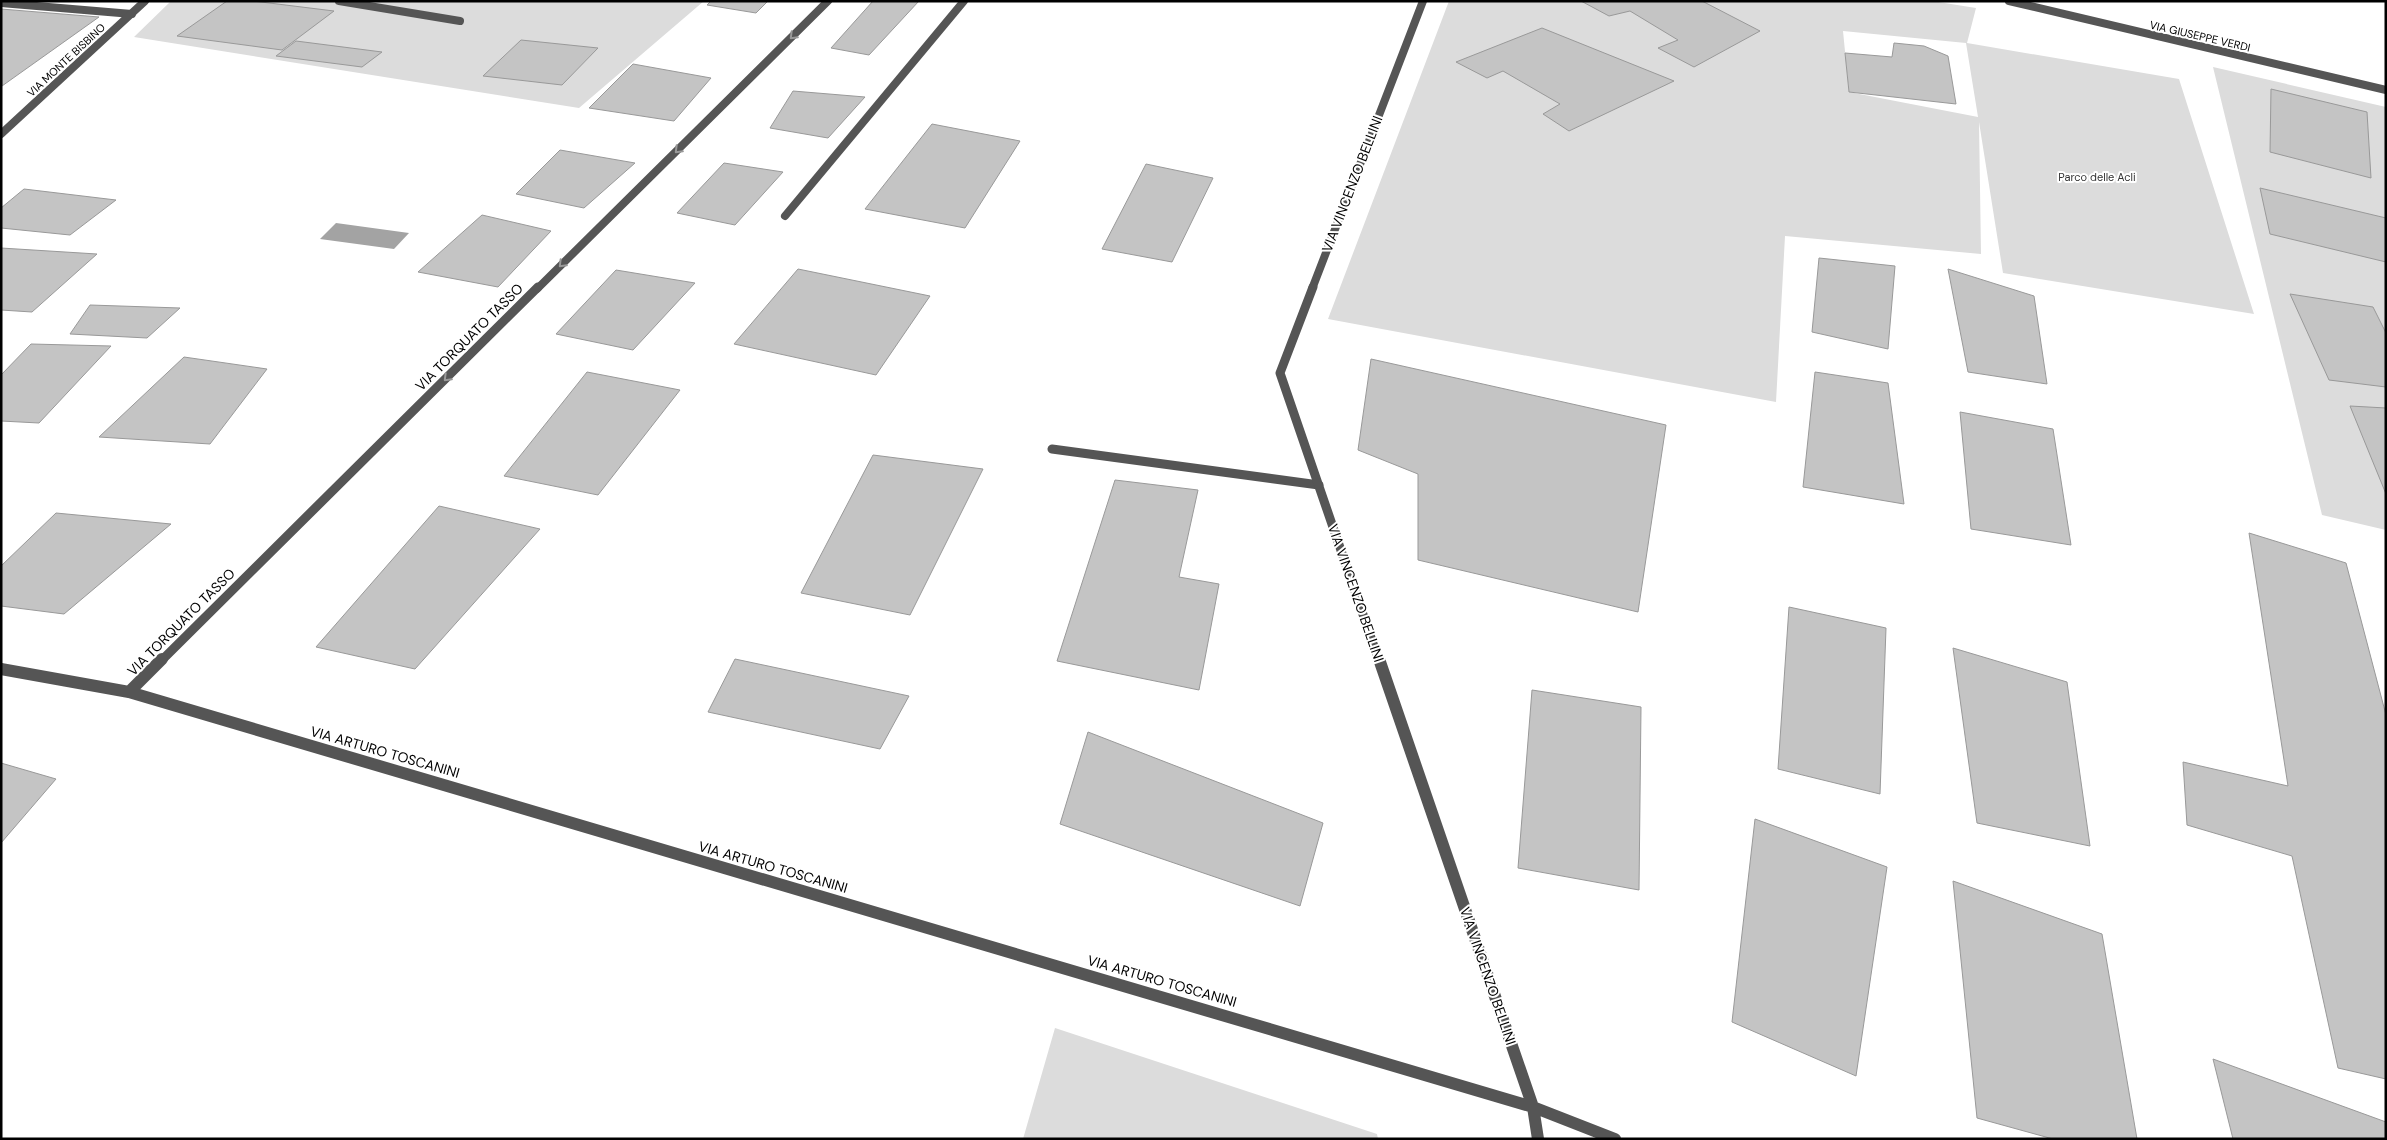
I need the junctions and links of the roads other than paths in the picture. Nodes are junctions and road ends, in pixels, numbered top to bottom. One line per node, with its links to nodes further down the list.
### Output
1 (145, 1): 8 (street, VIA MONTE BISBINO)
2 (339, 1): 9 (street)
3 (828, 1): 16 (street, VIA TORQUATO TASSO, one-way to 16)
4 (964, 1): 12 (street)
5 (1423, 1): 14 (street, VIA VINCENZO BELLINI)
6 (2009, 1): 10 (street, VIA GIUSEPPE VERDI)
7 (1, 4): 8 (street)
8 (132, 14): 11 (street, VIA MONTE BISBINO)
9 (460, 20)
10 (2386, 90)
11 (1, 134)
12 (785, 216)
13 (1052, 449): 14 (street)
14 (1319, 485): 17 (street, VIA VINCENZO BELLINI)
15 (1, 669): 16 (street, VIA ARTURO TOSCANINI)
16 (129, 692): 17 (street, VIA ARTURO TOSCANINI)
17 (1533, 1107): 18 (street, VIA VINCENZO BELLINI); 19 (street)
18 (1538, 1139)
19 (1615, 1139)

